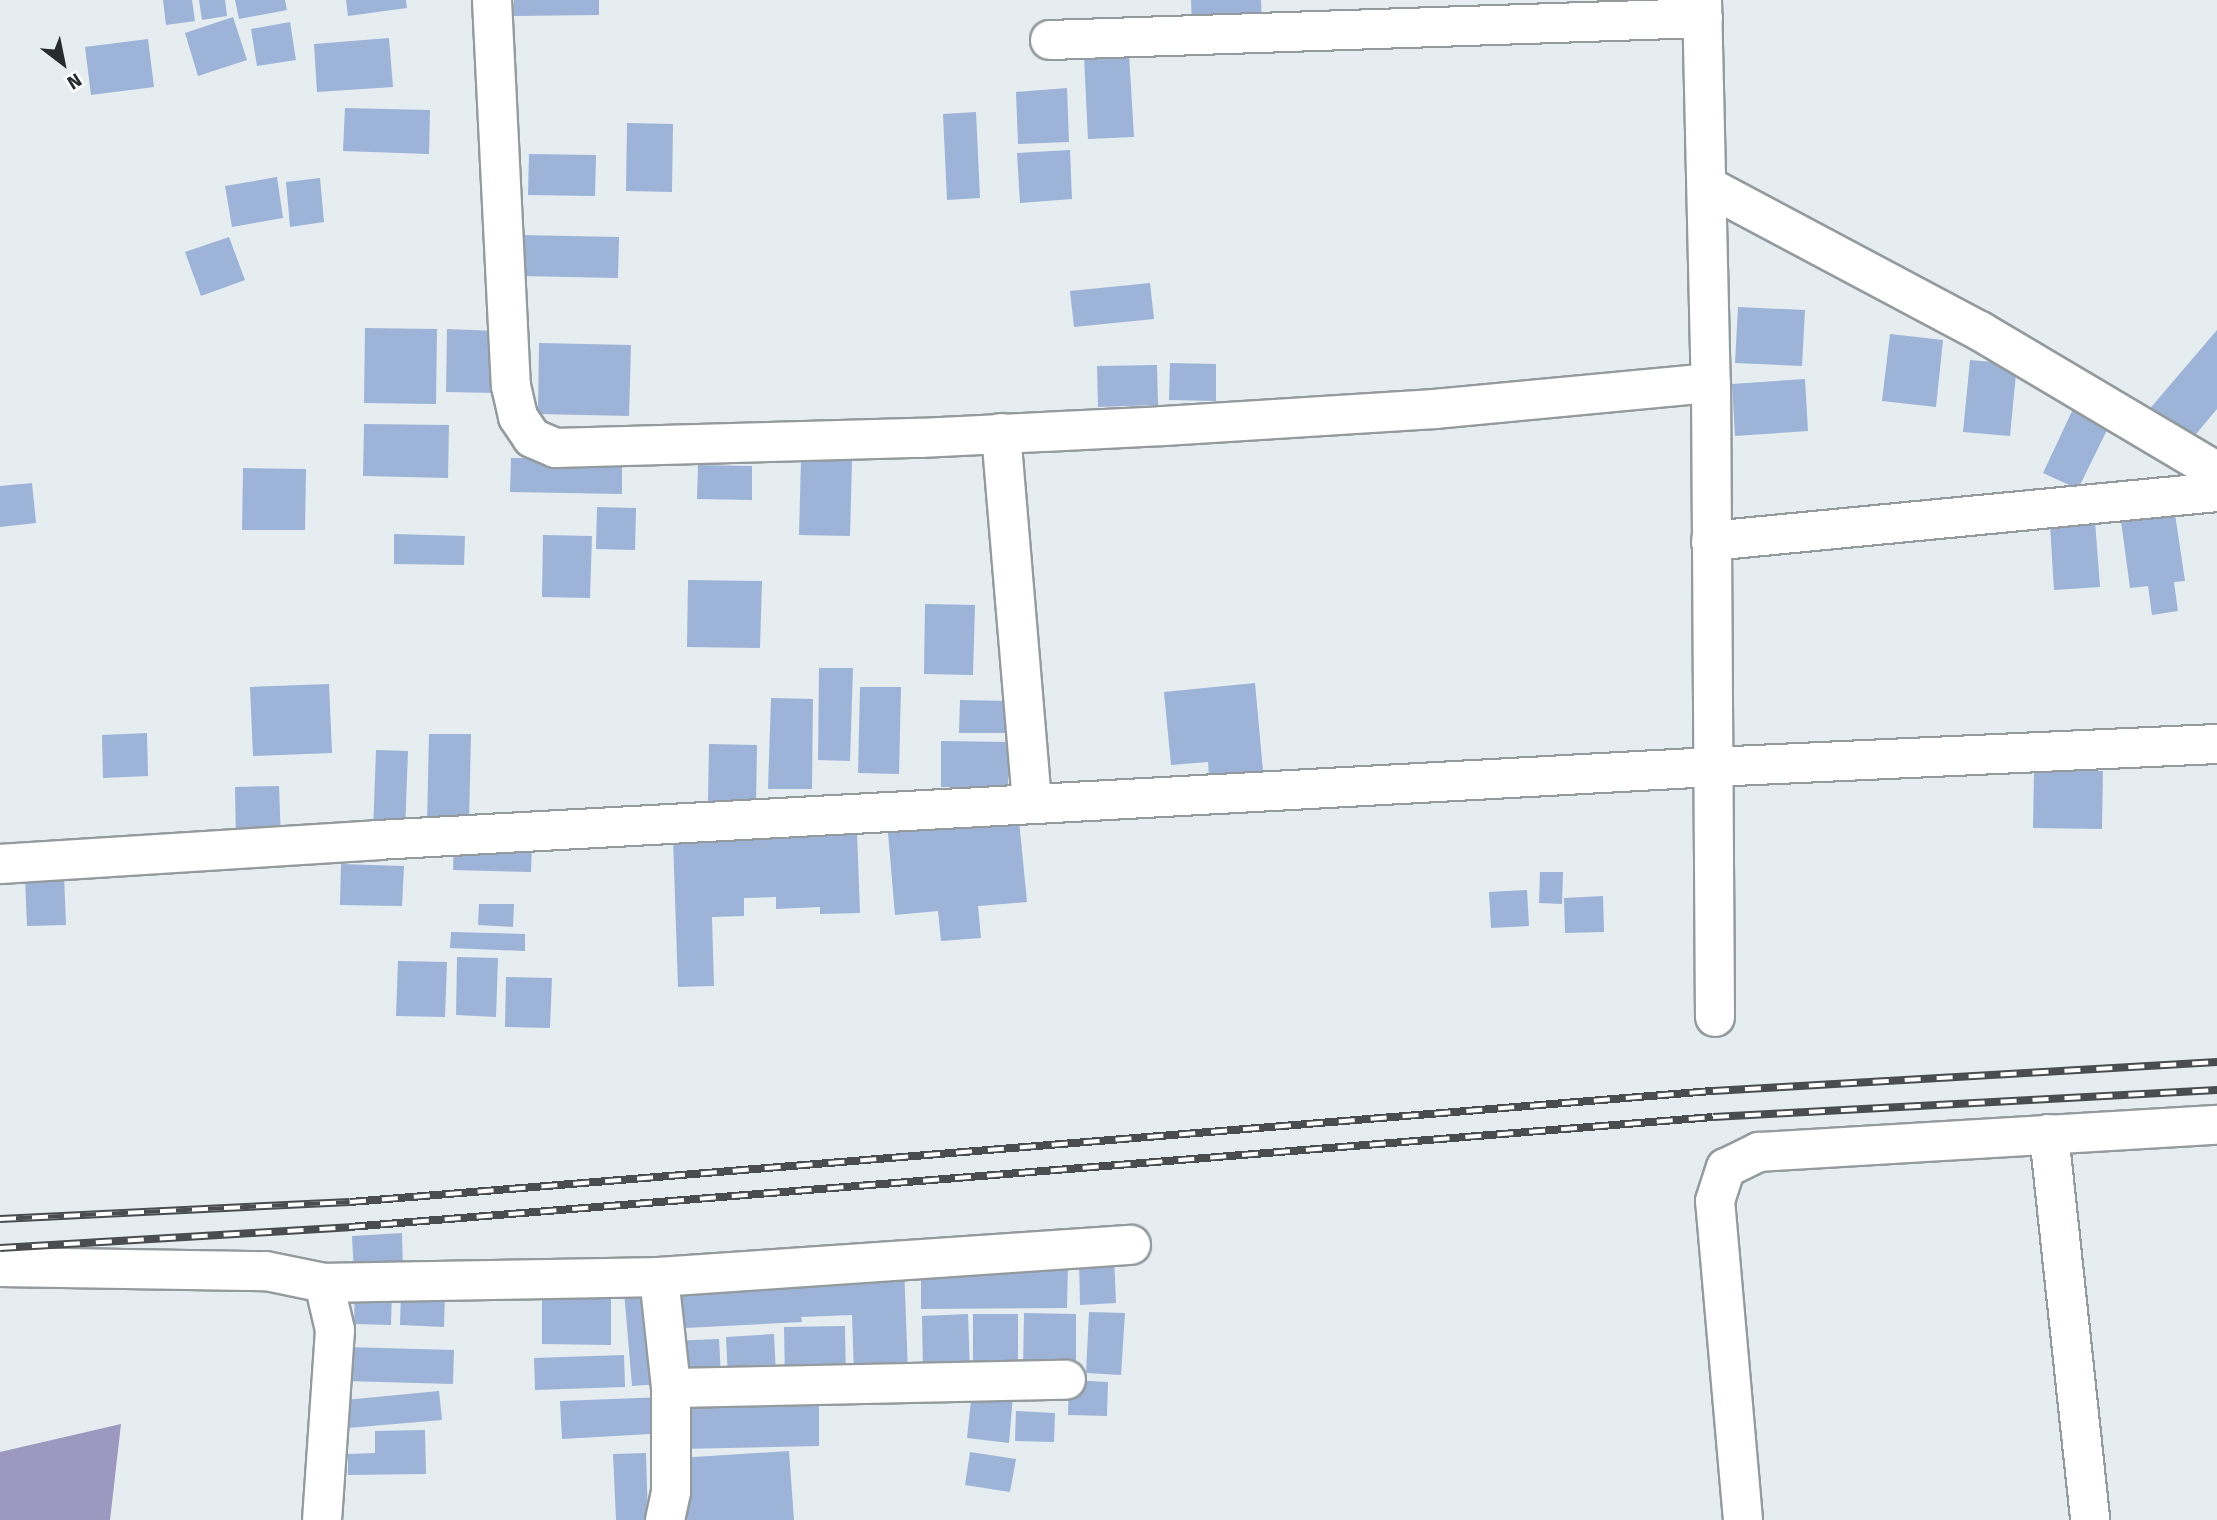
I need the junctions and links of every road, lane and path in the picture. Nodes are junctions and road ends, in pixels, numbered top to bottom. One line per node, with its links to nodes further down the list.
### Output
1 (492, 0): 6 (street)
2 (1702, 9): 3 (street); 4 (street)
3 (1051, 40)
4 (1707, 186): 5 (street); 7 (street)
5 (1711, 383): 6 (street); 9 (street)
6 (1001, 433): 12 (street)
7 (2217, 472)
8 (2217, 492): 9 (street)
9 (1711, 541): 11 (street)
10 (2217, 744): 11 (street)
11 (1712, 767): 12 (street); 14 (street)
12 (1032, 804): 13 (street)
13 (0, 864)
14 (1715, 1017)
15 (2217, 1125): 16 (street)
16 (2049, 1134): 23 (street); 26 (street)
17 (1131, 1245): 19 (street)
18 (0, 1268): 20 (street)
19 (659, 1277): 20 (street); 22 (street)
20 (324, 1283): 24 (street)
21 (1066, 1380): 22 (street)
22 (671, 1388): 25 (street)
23 (1740, 1519)
24 (322, 1520)
25 (665, 1520)
26 (2090, 1520)

